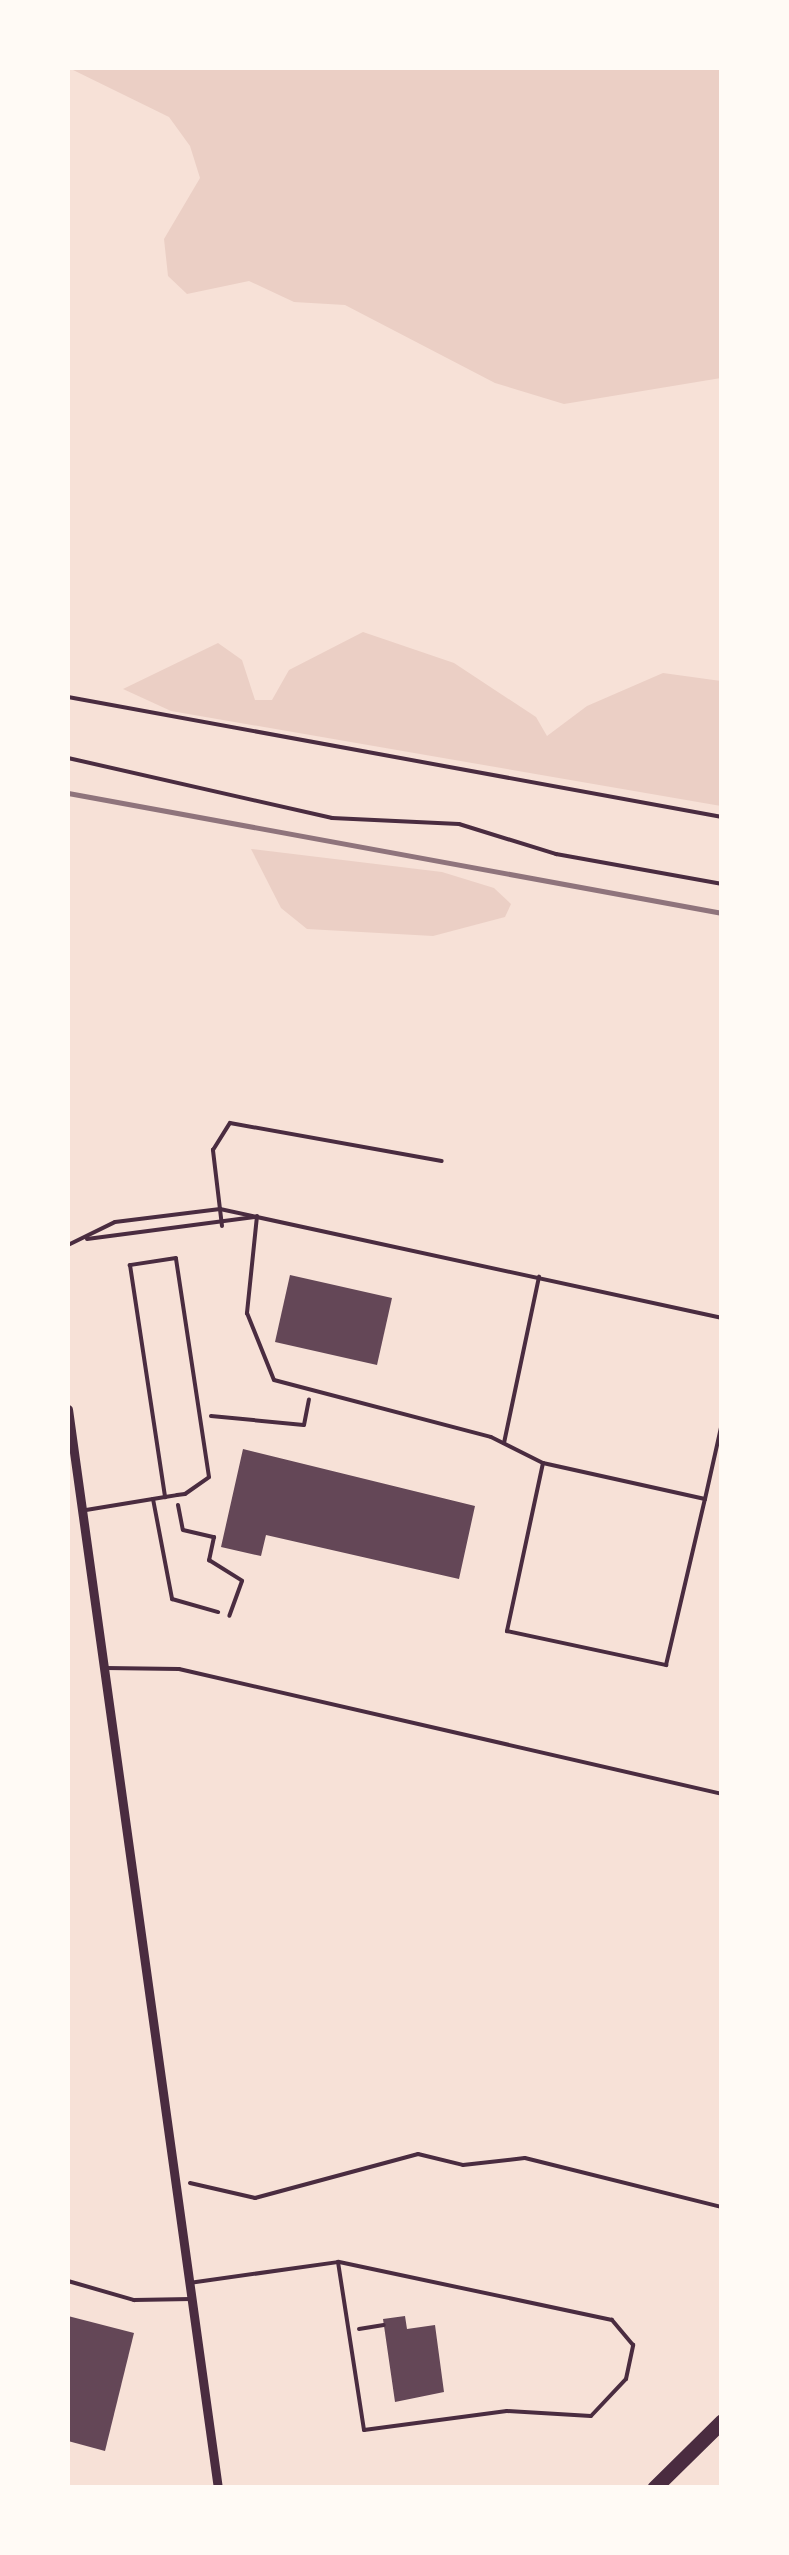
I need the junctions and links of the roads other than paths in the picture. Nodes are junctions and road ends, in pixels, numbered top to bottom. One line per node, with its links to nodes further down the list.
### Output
1 (68, 696): 3 (lane)
2 (68, 758): 4 (lane)
3 (722, 817)
4 (722, 884)
5 (442, 1161): 6 (lane)
6 (220, 1209): 7 (lane); 8 (lane); 9 (lane)
7 (257, 1216): 8 (lane); 11 (lane); 16 (lane)
8 (222, 1226): 9 (lane)
9 (82, 1238): 10 (lane)
10 (68, 1245)
11 (539, 1277): 12 (lane); 16 (lane)
12 (722, 1318)
13 (68, 1409): 15 (street)
14 (722, 1424): 20 (lane)
15 (69, 1434): 17 (street)
16 (504, 1443): 18 (lane)
17 (70, 1454): 22 (street)
18 (543, 1462): 20 (lane); 20 (lane)
19 (165, 1497): 19 (lane); 21 (lane)
20 (705, 1498)
21 (153, 1499): 22 (lane); 23 (lane)
22 (81, 1511): 24 (street)
23 (218, 1612)
24 (103, 1668): 25 (lane); 28 (street)
25 (722, 1794)
26 (338, 2262): 26 (lane); 28 (lane)
27 (68, 2281): 29 (lane)
28 (189, 2282): 29 (street)
29 (191, 2299): 31 (street)
30 (722, 2422): 32 (highway)
31 (218, 2488)
32 (654, 2488)

